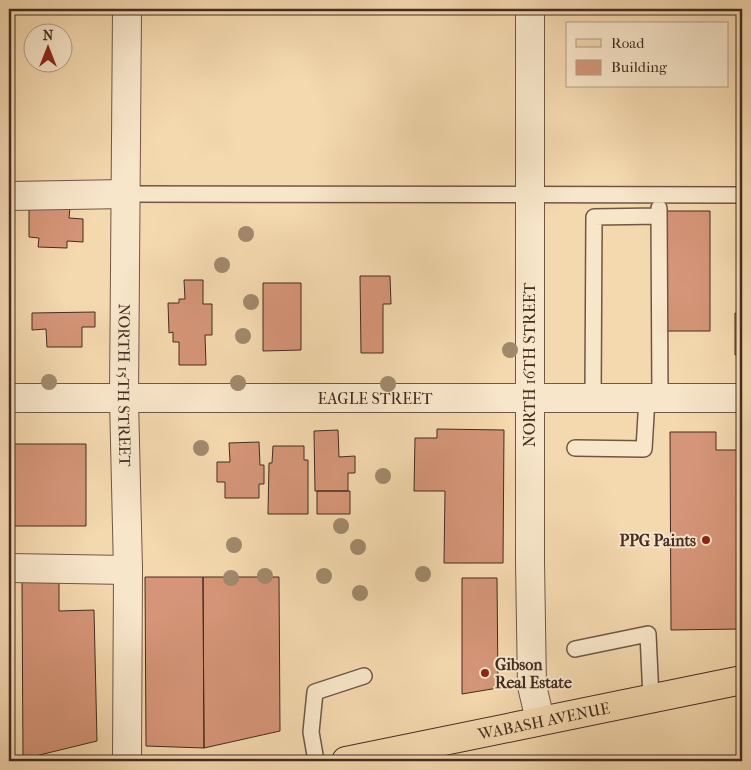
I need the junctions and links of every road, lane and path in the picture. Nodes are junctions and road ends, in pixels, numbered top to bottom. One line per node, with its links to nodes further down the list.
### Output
1 (127, 9): 3 (street, NORTH 15TH STREET)
2 (530, 9): 5 (street, NORTH 16TH STREET)
3 (126, 194): 4 (street); 5 (lane); 14 (street, NORTH 15TH STREET)
4 (9, 196)
5 (528, 196): 6 (lane); 9 (street, NORTH 16TH STREET)
6 (659, 196): 7 (lane); 8 (lane)
7 (742, 196)
8 (659, 216): 11 (lane); 12 (lane)
9 (528, 397): 11 (street, EAGLE STREET); 14 (street, EAGLE STREET); 22 (street, NORTH 16TH STREET)
10 (9, 398): 14 (street, EAGLE STREET)
11 (593, 398): 12 (street, EAGLE STREET)
12 (653, 398): 13 (street, EAGLE STREET); 15 (lane)
13 (742, 398)
14 (124, 399): 17 (street, NORTH 15TH STREET)
15 (575, 448)
16 (9, 568): 17 (street)
17 (128, 570): 24 (street, NORTH 15TH STREET)
18 (575, 649): 21 (lane)
19 (364, 676): 25 (lane)
20 (742, 680): 21 (main road, WABASH AVENUE)
21 (651, 698): 22 (main road, WABASH AVENUE)
22 (540, 720): 23 (main road, WABASH AVENUE)
23 (385, 757): 26 (main road, WABASH AVENUE)
24 (127, 761)
25 (316, 761)
26 (346, 761)

